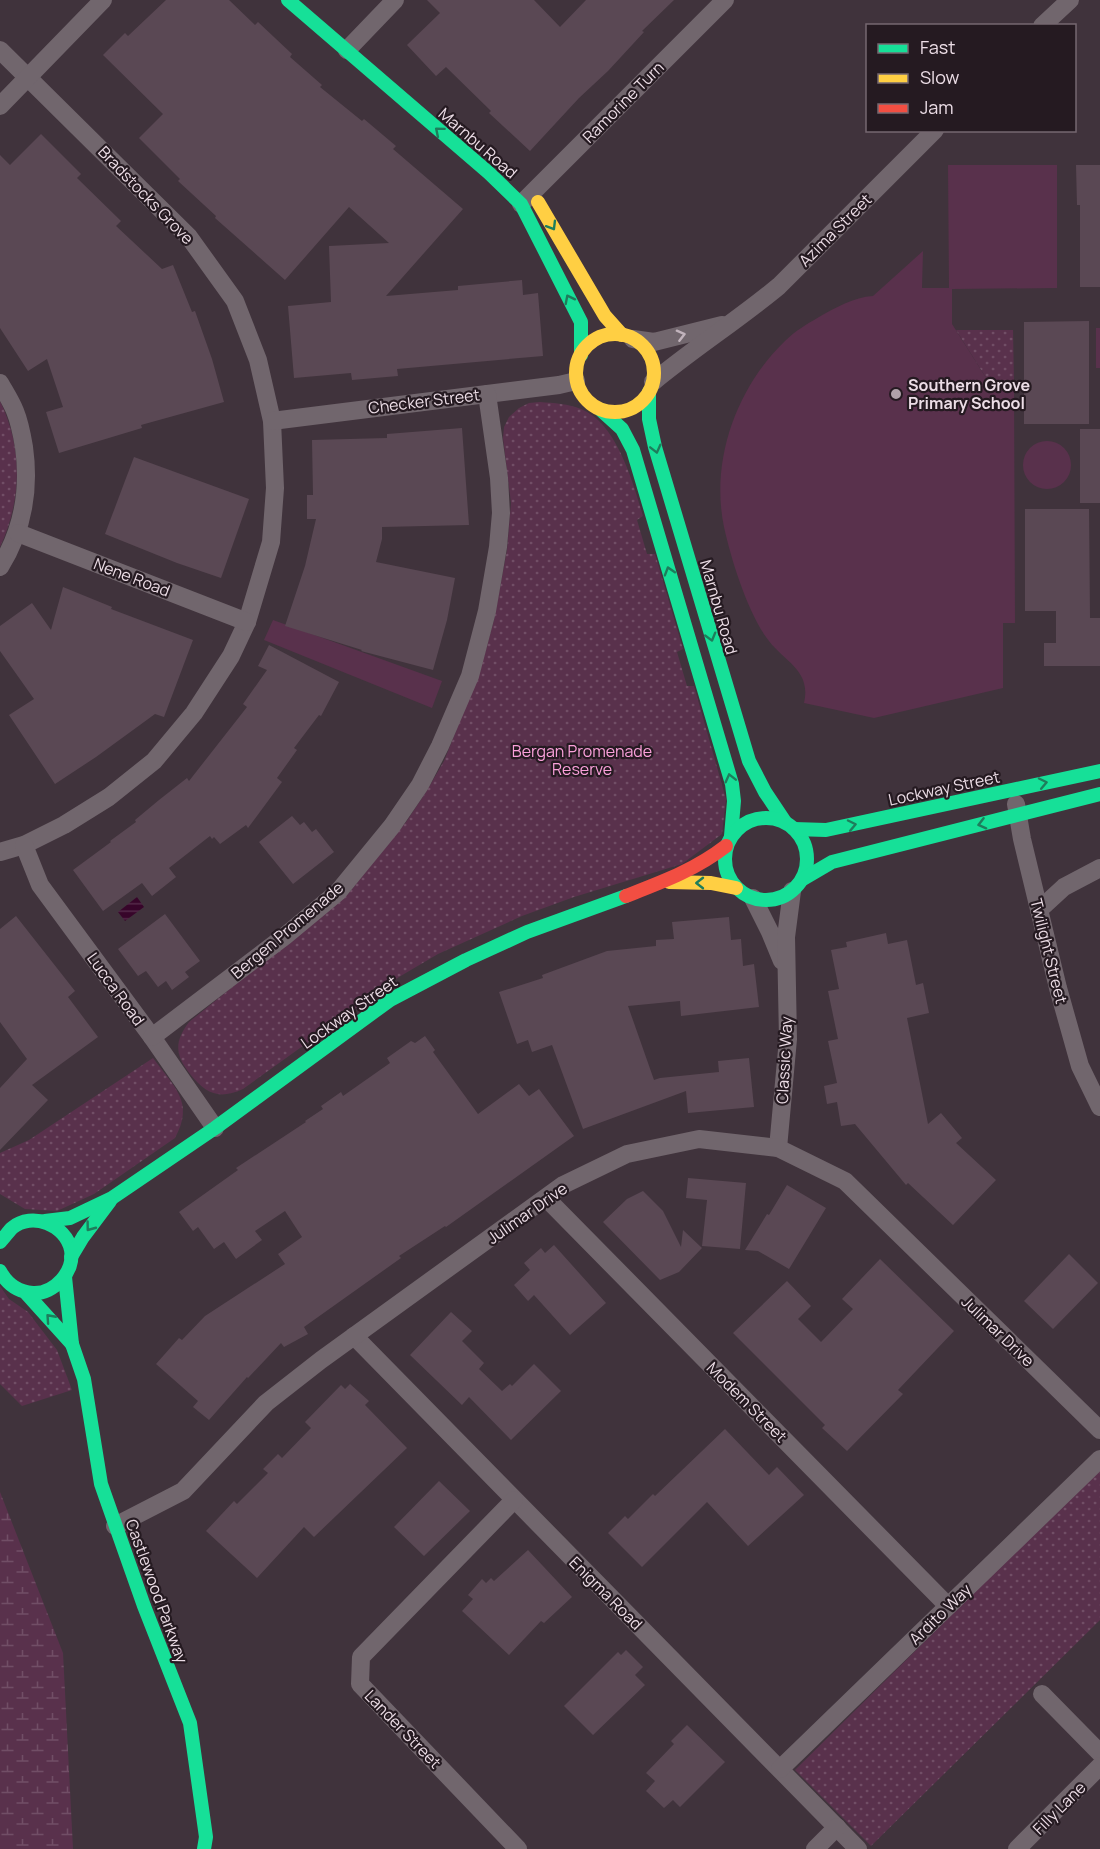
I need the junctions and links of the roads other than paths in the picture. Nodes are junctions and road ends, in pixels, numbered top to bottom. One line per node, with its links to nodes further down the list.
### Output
1 (103, 0): 9 (street)
2 (288, 0): 7 (street, Marnbu Road)
3 (395, 0): 7 (street)
4 (725, 0): 12 (street, Ramorine Turn)
5 (1070, 0): 6 (street)
6 (1044, 24)
7 (354, 41): 12 (street, Marnbu Road, one-way to 7)
8 (0, 50): 9 (street, Bradstocks Grove)
9 (28, 77): 10 (street); 21 (street, Bradstocks Grove)
10 (0, 106)
11 (933, 132): 13 (street, Azima Street)
12 (526, 194): 14 (street, Marnbu Road, one-way to 14); 15 (street, Marnbu Road, one-way to 12)
13 (729, 323): 14 (street, one-way to 13); 18 (street)
14 (628, 337): 15 (street); 18 (street)
15 (580, 355): 16 (street)
16 (576, 381): 19 (street, Checker Street); 20 (street)
17 (0, 383): 22 (street)
18 (651, 387): 20 (street); 29 (street, Marnbu Road, one-way to 29)
19 (487, 394): 21 (street, Checker Street); 40 (street, Bergen Promenade)
20 (601, 410): 30 (street, one-way to 20)
21 (272, 421): 24 (street, Bradstocks Grove)
22 (18, 532): 23 (street); 24 (street, Nene Road)
23 (0, 567)
24 (247, 622): 31 (street, Bradstocks Grove)
25 (1100, 771): 26 (street, Lockway Street, one-way to 25)
26 (1012, 790): 28 (street, Twilight Street); 29 (street, Lockway Street, one-way to 26)
27 (1100, 794): 28 (street)
28 (1018, 814): 35 (street, one-way to 35); 38 (street, Twilight Street)
29 (790, 826): 30 (street); 35 (street)
30 (729, 841): 34 (street, Lockway Street); 36 (street)
31 (24, 845): 32 (street, Bradstocks Grove); 40 (street, Lucca Road)
32 (0, 852)
33 (1100, 868): 38 (street)
34 (663, 882): 36 (street, Lockway Street, one-way to 34); 42 (street, Lockway Street)
35 (797, 885): 37 (street); 39 (street, Classic Way)
36 (736, 888): 37 (street)
37 (753, 898): 39 (street, Classic Way)
38 (1039, 910): 41 (street, Twilight Street)
39 (785, 971): 43 (street, Classic Way)
40 (152, 1037): 42 (street, Lucca Road)
41 (1099, 1104)
42 (215, 1128): 44 (street, Lockway Street)
43 (778, 1148): 45 (street, Julimar Drive); 55 (street, Julimar Drive)
44 (112, 1198): 47 (street, Lockway Street); 49 (street, Lockway Street, one-way to 49)
45 (546, 1198): 53 (street, Julimar Drive); 59 (street, Modem Street)
46 (15, 1216): 47 (street)
47 (41, 1220): 48 (street); 49 (street)
48 (0, 1242)
49 (71, 1257): 51 (street, Lockway Street)
50 (0, 1271): 52 (street, Castlewood Parkway)
51 (65, 1277): 52 (street); 54 (street, Castlewood Parkway)
52 (26, 1293): 54 (street, Castlewood Parkway, one-way to 52)
53 (354, 1336): 57 (street, Enigma Road); 58 (street, Julimar Drive)
54 (72, 1344): 58 (street, Castlewood Parkway)
55 (1100, 1430)
56 (1100, 1459): 59 (street, Ardito Way)
57 (514, 1500): 63 (street, Enigma Road); 66 (street, Lander Street)
58 (116, 1526): 65 (street, Castlewood Parkway)
59 (948, 1606): 63 (street, Ardito Way)
60 (1041, 1694): 61 (street)
61 (1100, 1753)
62 (1100, 1766): 69 (street, Filly Lane)
63 (780, 1769): 64 (street, Enigma Road)
64 (837, 1827): 67 (street); 68 (street, Enigma Road)
65 (204, 1849)
66 (518, 1849)
67 (815, 1849)
68 (858, 1849)
69 (1017, 1849)

